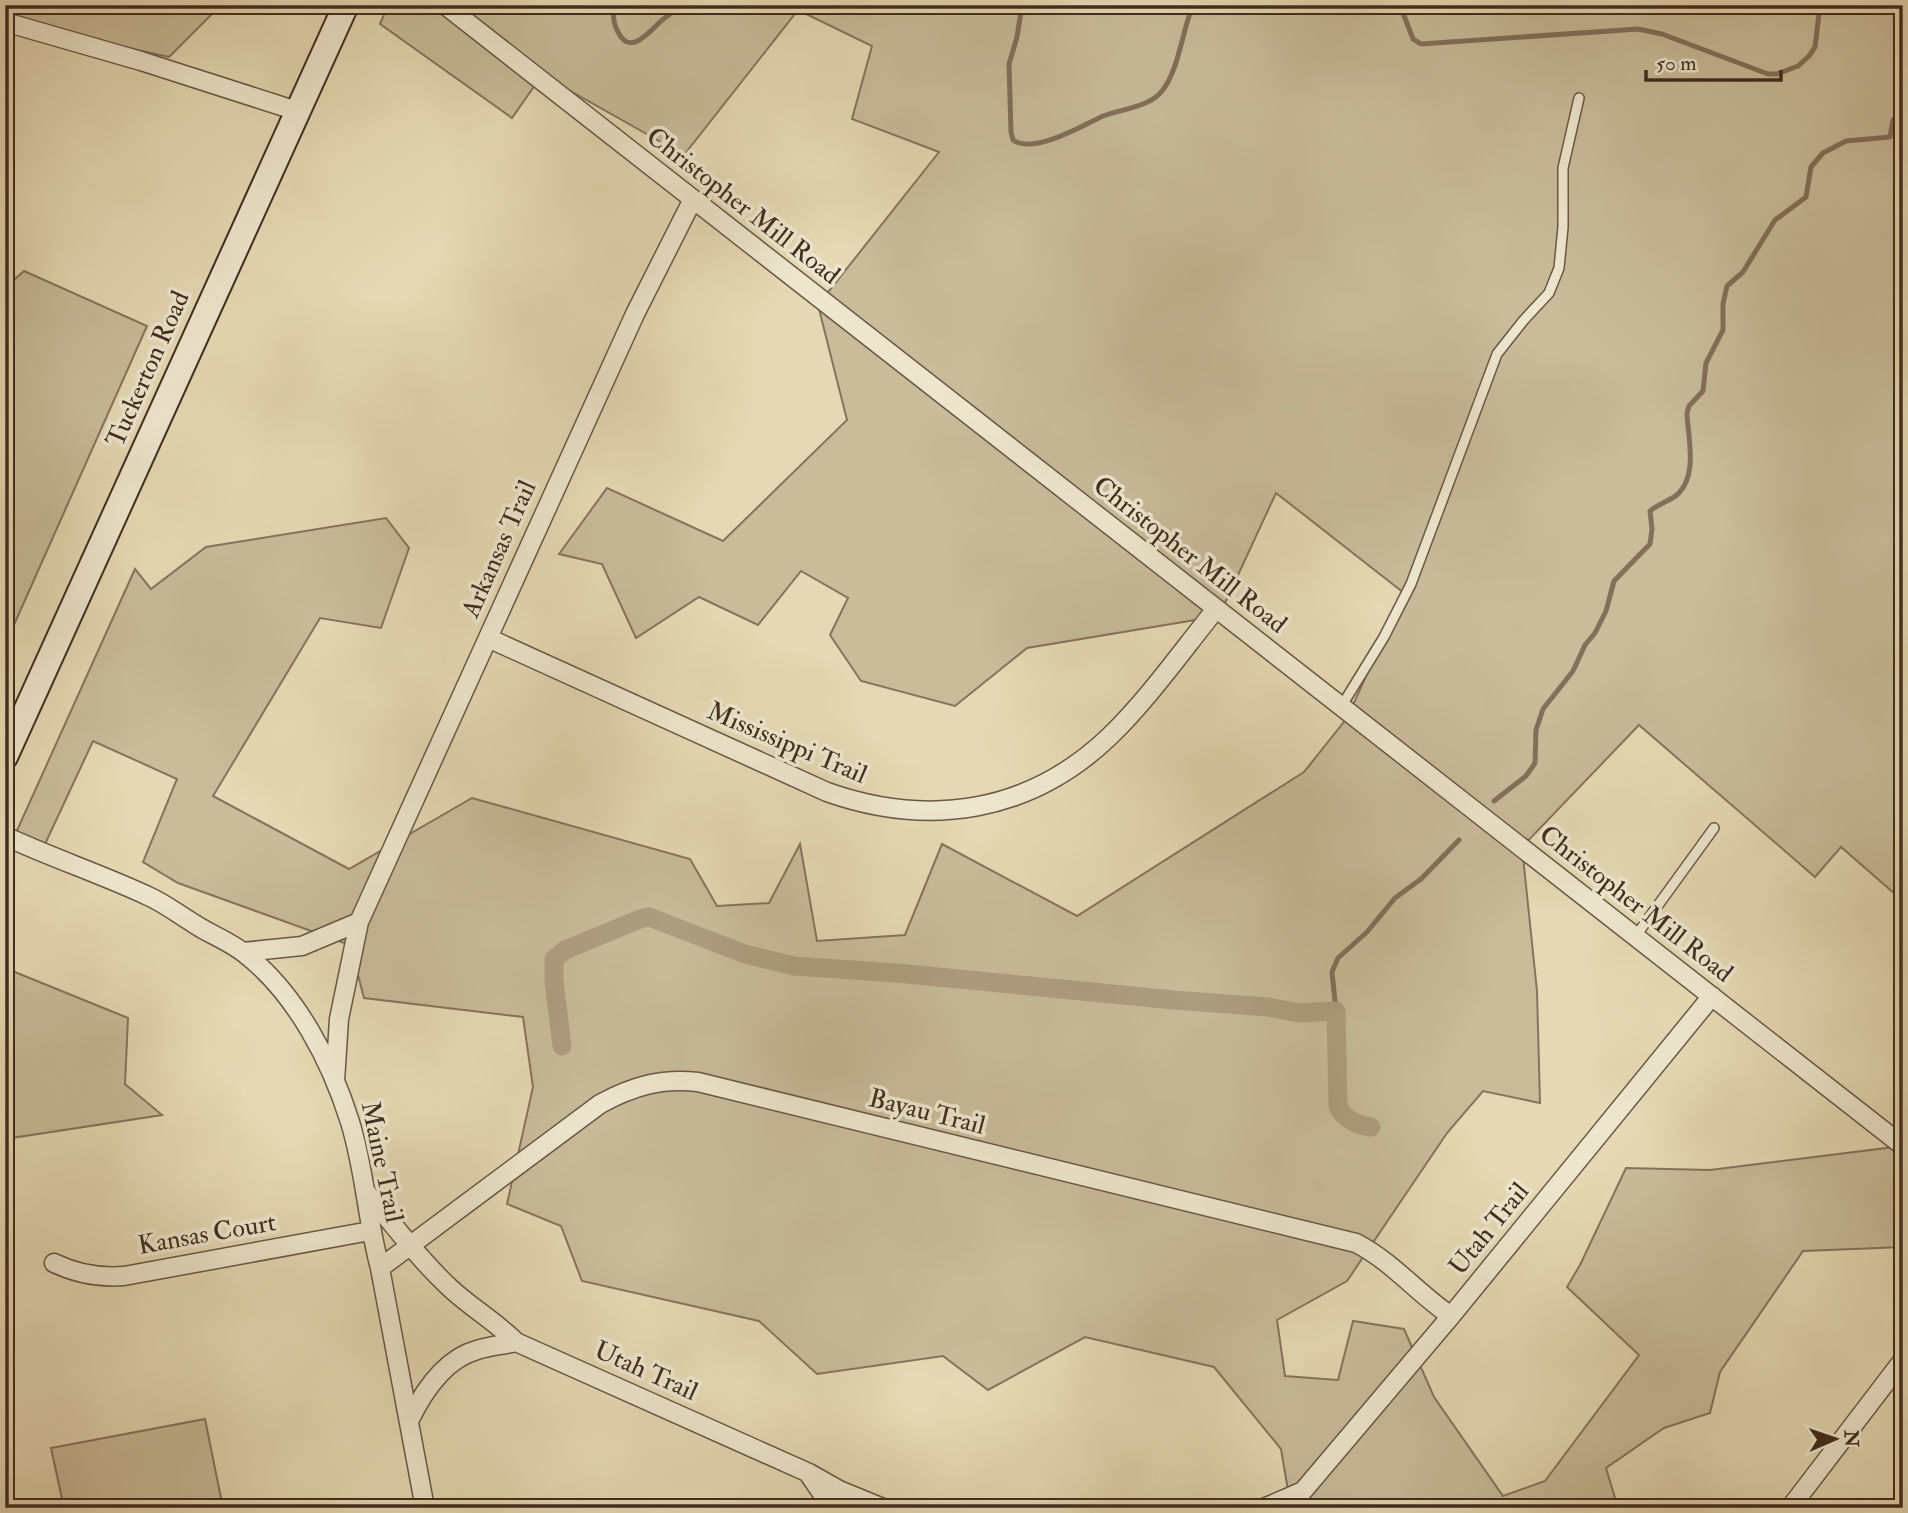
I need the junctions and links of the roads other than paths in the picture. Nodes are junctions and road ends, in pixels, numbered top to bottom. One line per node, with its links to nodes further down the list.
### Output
1 (346, 5): 5 (main road, Tuckerton Road)
2 (445, 5): 6 (street, Christopher Mill Road)
3 (5, 22): 5 (street)
4 (1579, 98): 9 (lane)
5 (297, 111): 10 (main road, Tuckerton Road)
6 (693, 199): 7 (street, Christopher Mill Road); 8 (street, Arkansas Trail)
7 (1216, 609): 8 (street, Mississippi Trail); 9 (street, Christopher Mill Road)
8 (488, 638): 13 (street, Arkansas Trail)
9 (1341, 708): 14 (street, Christopher Mill Road)
10 (5, 757)
11 (1714, 828): 14 (lane)
12 (5, 836): 15 (street, Maine Trail)
13 (359, 922): 15 (street); 17 (street, Arkansas Trail)
14 (1635, 937): 16 (street, Christopher Mill Road)
15 (243, 952): 17 (street, Maine Trail)
16 (1712, 996): 18 (street, Christopher Mill Road); 24 (street, Utah Trail)
17 (335, 1081): 19 (street, Maine Trail)
18 (1903, 1146)
19 (366, 1191): 20 (street, Maine Trail); 21 (street, Utah Trail)
20 (370, 1231): 22 (street, Kansas Court); 23 (street, Maine Trail)
21 (411, 1247): 23 (street); 24 (street, Bayau Trail); 25 (street, Utah Trail)
22 (54, 1263)
23 (380, 1268): 27 (street, Maine Trail)
24 (1451, 1316): 29 (street, Utah Trail)
25 (516, 1342): 27 (street); 28 (street, Utah Trail)
26 (1903, 1360): 34 (street)
27 (409, 1421): 30 (street, Maine Trail)
28 (808, 1473): 31 (street); 32 (street, Utah Trail)
29 (1300, 1500): 33 (street, Utah Trail)
30 (425, 1508)
31 (832, 1508)
32 (883, 1508)
33 (1264, 1508)
34 (1790, 1508)

